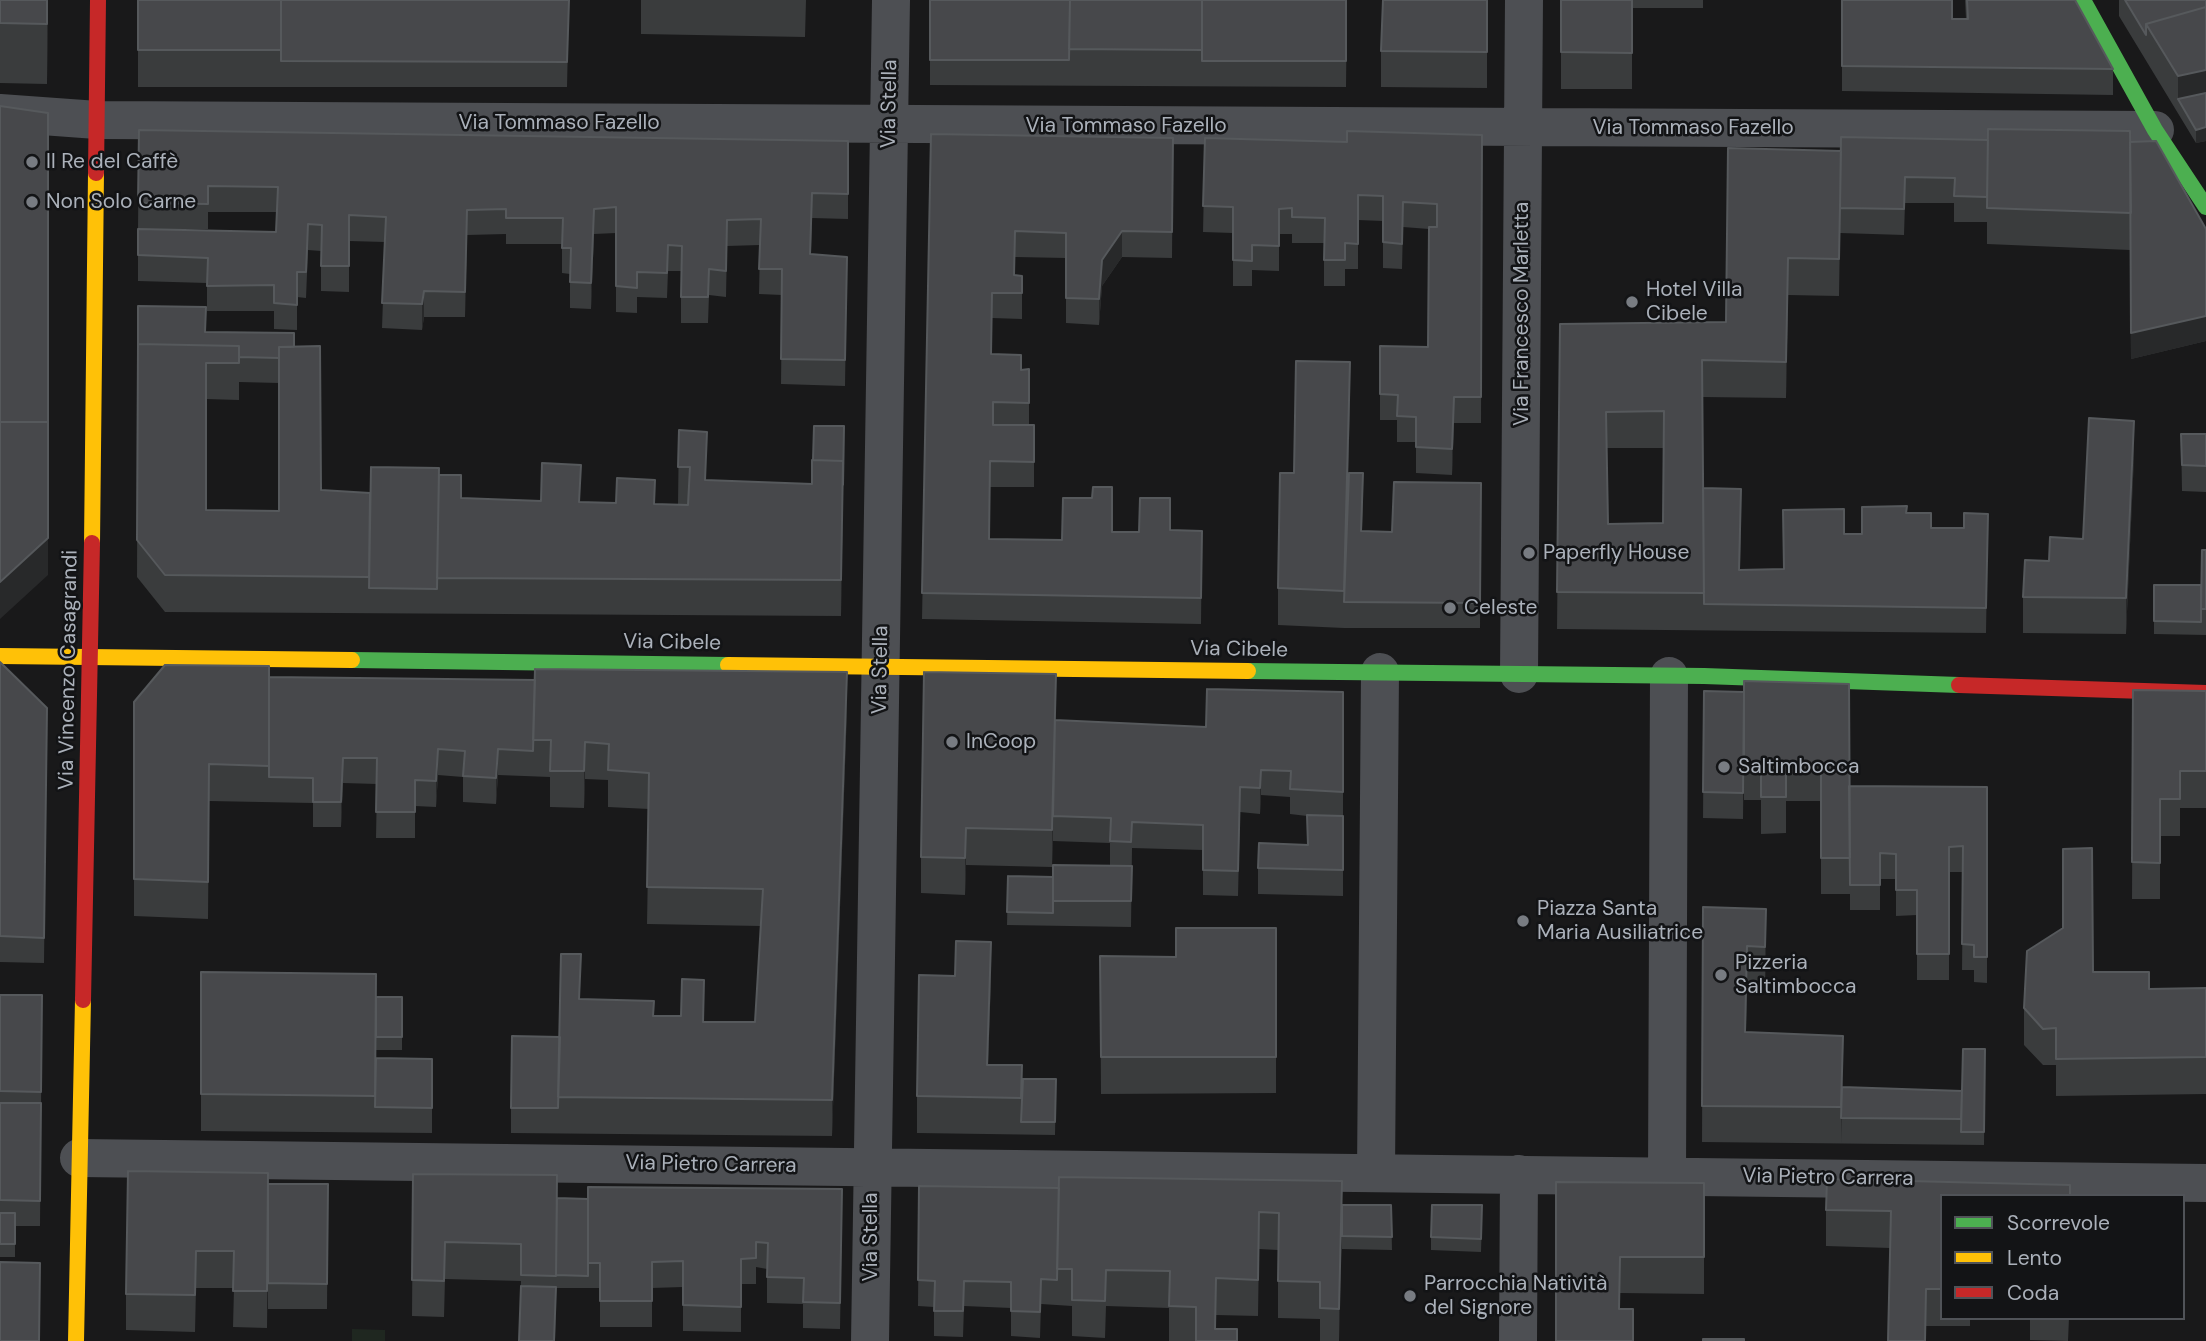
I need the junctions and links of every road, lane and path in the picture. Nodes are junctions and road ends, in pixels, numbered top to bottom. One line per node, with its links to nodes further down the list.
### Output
1 (98, 0): 6 (street, Via Vincenzo Casagrandi)
2 (891, 0): 7 (street, Via Stella)
3 (1524, 0): 8 (street, Via Francesco Marletta)
4 (2083, 0): 9 (street)
5 (0, 113): 6 (street, Via Tommaso Fazello)
6 (96, 120): 7 (street, Via Tommaso Fazello); 12 (street, Via Vincenzo Casagrandi)
7 (890, 125): 8 (street, Via Tommaso Fazello); 13 (street, Via Stella)
8 (1523, 128): 9 (street, Via Tommaso Fazello); 15 (street, Via Francesco Marletta)
9 (2155, 130): 10 (street)
10 (2206, 207)
11 (0, 656): 12 (street, Via Cibele)
12 (91, 657): 13 (street, Via Cibele); 18 (street, Via Vincenzo Casagrandi)
13 (881, 667): 14 (street, Via Cibele); 19 (street, Via Stella)
14 (1362, 672): 15 (street, Via Cibele); 20 (street)
15 (1519, 674): 16 (street, Via Cibele)
16 (1669, 676): 17 (street, Via Cibele); 22 (street)
17 (2206, 693)
18 (79, 1158): 19 (street, Via Pietro Carrera); 24 (street, Via Vincenzo Casagrandi)
19 (872, 1167): 20 (street, Via Pietro Carrera); 25 (street, Via Stella)
20 (1359, 1173): 21 (street, Via Pietro Carrera)
21 (1519, 1174): 22 (street, Via Pietro Carrera); 26 (street)
22 (1685, 1177): 23 (street, Via Pietro Carrera)
23 (2206, 1183)
24 (76, 1341)
25 (870, 1341)
26 (1518, 1341)

